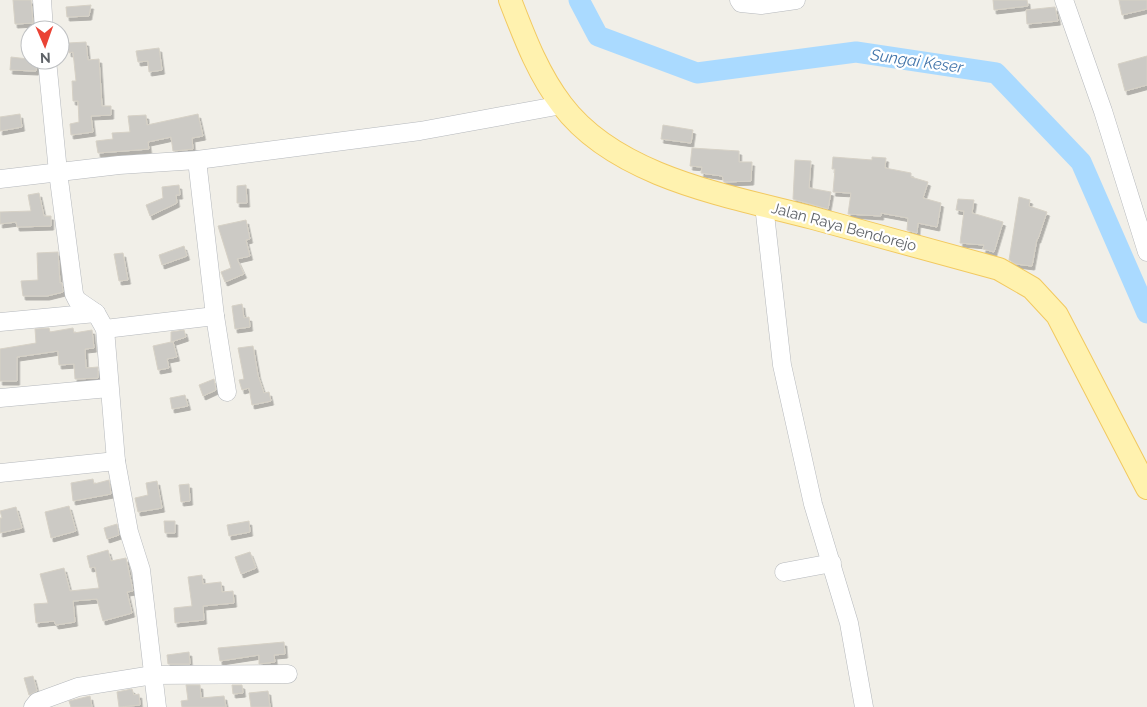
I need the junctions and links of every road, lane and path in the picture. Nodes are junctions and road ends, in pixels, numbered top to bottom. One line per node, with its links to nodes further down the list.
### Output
1 (42, 0): 6 (street)
2 (510, 0): 8 (main road, Jalan Raya Bendorejo)
3 (738, 0): 4 (street)
4 (796, 0)
5 (1064, 0): 13 (street)
6 (43, 20)
7 (48, 70): 10 (street)
8 (562, 105): 9 (street); 12 (main road, Jalan Raya Bendorejo)
9 (197, 160): 10 (street); 15 (street)
10 (58, 172): 11 (street); 14 (street)
11 (0, 178)
12 (764, 205): 23 (main road, Jalan Raya Bendorejo); 24 (street)
13 (1147, 252)
14 (96, 313): 16 (street); 17 (street)
15 (215, 316): 17 (street); 19 (street)
16 (0, 322)
17 (105, 329): 18 (street)
18 (109, 388): 20 (street); 21 (street)
19 (227, 392)
20 (0, 398)
21 (116, 461): 22 (street); 27 (street)
22 (0, 473)
23 (1147, 488)
24 (832, 563): 25 (street); 30 (street)
25 (784, 572)
26 (288, 674): 27 (street)
27 (153, 675): 28 (street); 29 (street)
28 (33, 707)
29 (157, 707)
30 (864, 707)

